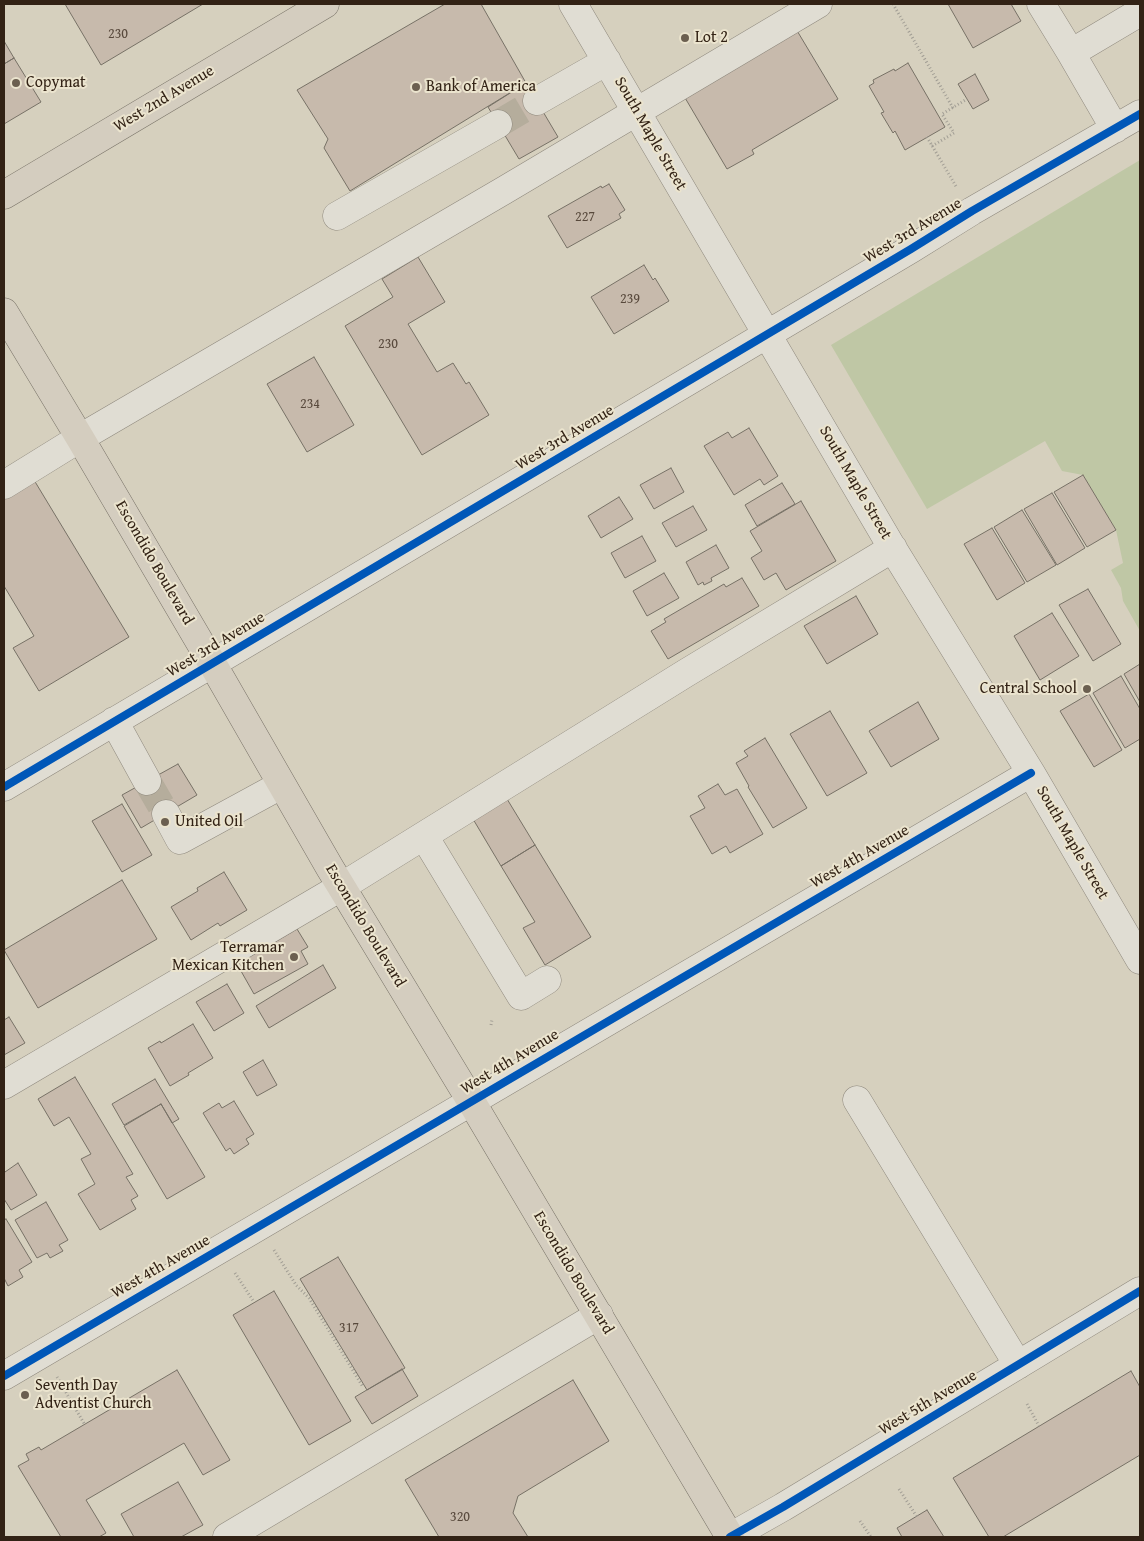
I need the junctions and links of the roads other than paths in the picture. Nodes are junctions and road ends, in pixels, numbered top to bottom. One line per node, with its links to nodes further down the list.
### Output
1 (324, 4): 13 (main road, West 2nd Avenue)
2 (573, 4): 7 (street, South Maple Street)
3 (818, 4): 9 (street)
4 (1041, 4): 6 (street)
5 (1140, 12): 6 (street)
6 (1071, 53): 12 (street)
7 (607, 61): 8 (street); 9 (street, South Maple Street)
8 (537, 101)
9 (637, 112): 16 (street, South Maple Street); 17 (street)
10 (1140, 114): 12 (street, West 3rd Avenue)
11 (498, 124): 14 (street)
12 (1115, 129): 16 (street, West 3rd Avenue)
13 (4, 195)
14 (336, 216)
15 (4, 312): 17 (main road, Escondido Boulevard)
16 (767, 334): 19 (street, South Maple Street); 20 (street, West 3rd Avenue)
17 (80, 438): 18 (street); 20 (main road, Escondido Boulevard)
18 (4, 485)
19 (893, 548): 22 (street, South Maple Street); 27 (street)
20 (212, 663): 21 (street, West 3rd Avenue); 24 (main road, Escondido Boulevard)
21 (114, 721): 23 (street); 25 (street, West 3rd Avenue)
22 (1031, 772): 29 (street, South Maple Street); 33 (street, West 4th Avenue)
23 (147, 781)
24 (282, 785): 26 (street); 28 (main road, Escondido Boulevard)
25 (4, 787)
26 (166, 814)
27 (424, 836): 28 (street); 30 (street)
28 (341, 887): 31 (street); 33 (main road, Escondido Boulevard)
29 (1140, 960)
30 (547, 980)
31 (4, 1085)
32 (857, 1100): 36 (street)
33 (471, 1101): 35 (main road, Escondido Boulevard); 37 (street, West 4th Avenue)
34 (1140, 1291): 36 (street, West 5th Avenue)
35 (599, 1315): 38 (street); 39 (main road, Escondido Boulevard)
36 (1018, 1365): 39 (street, West 5th Avenue)
37 (4, 1376)
38 (227, 1537)
39 (730, 1537)

